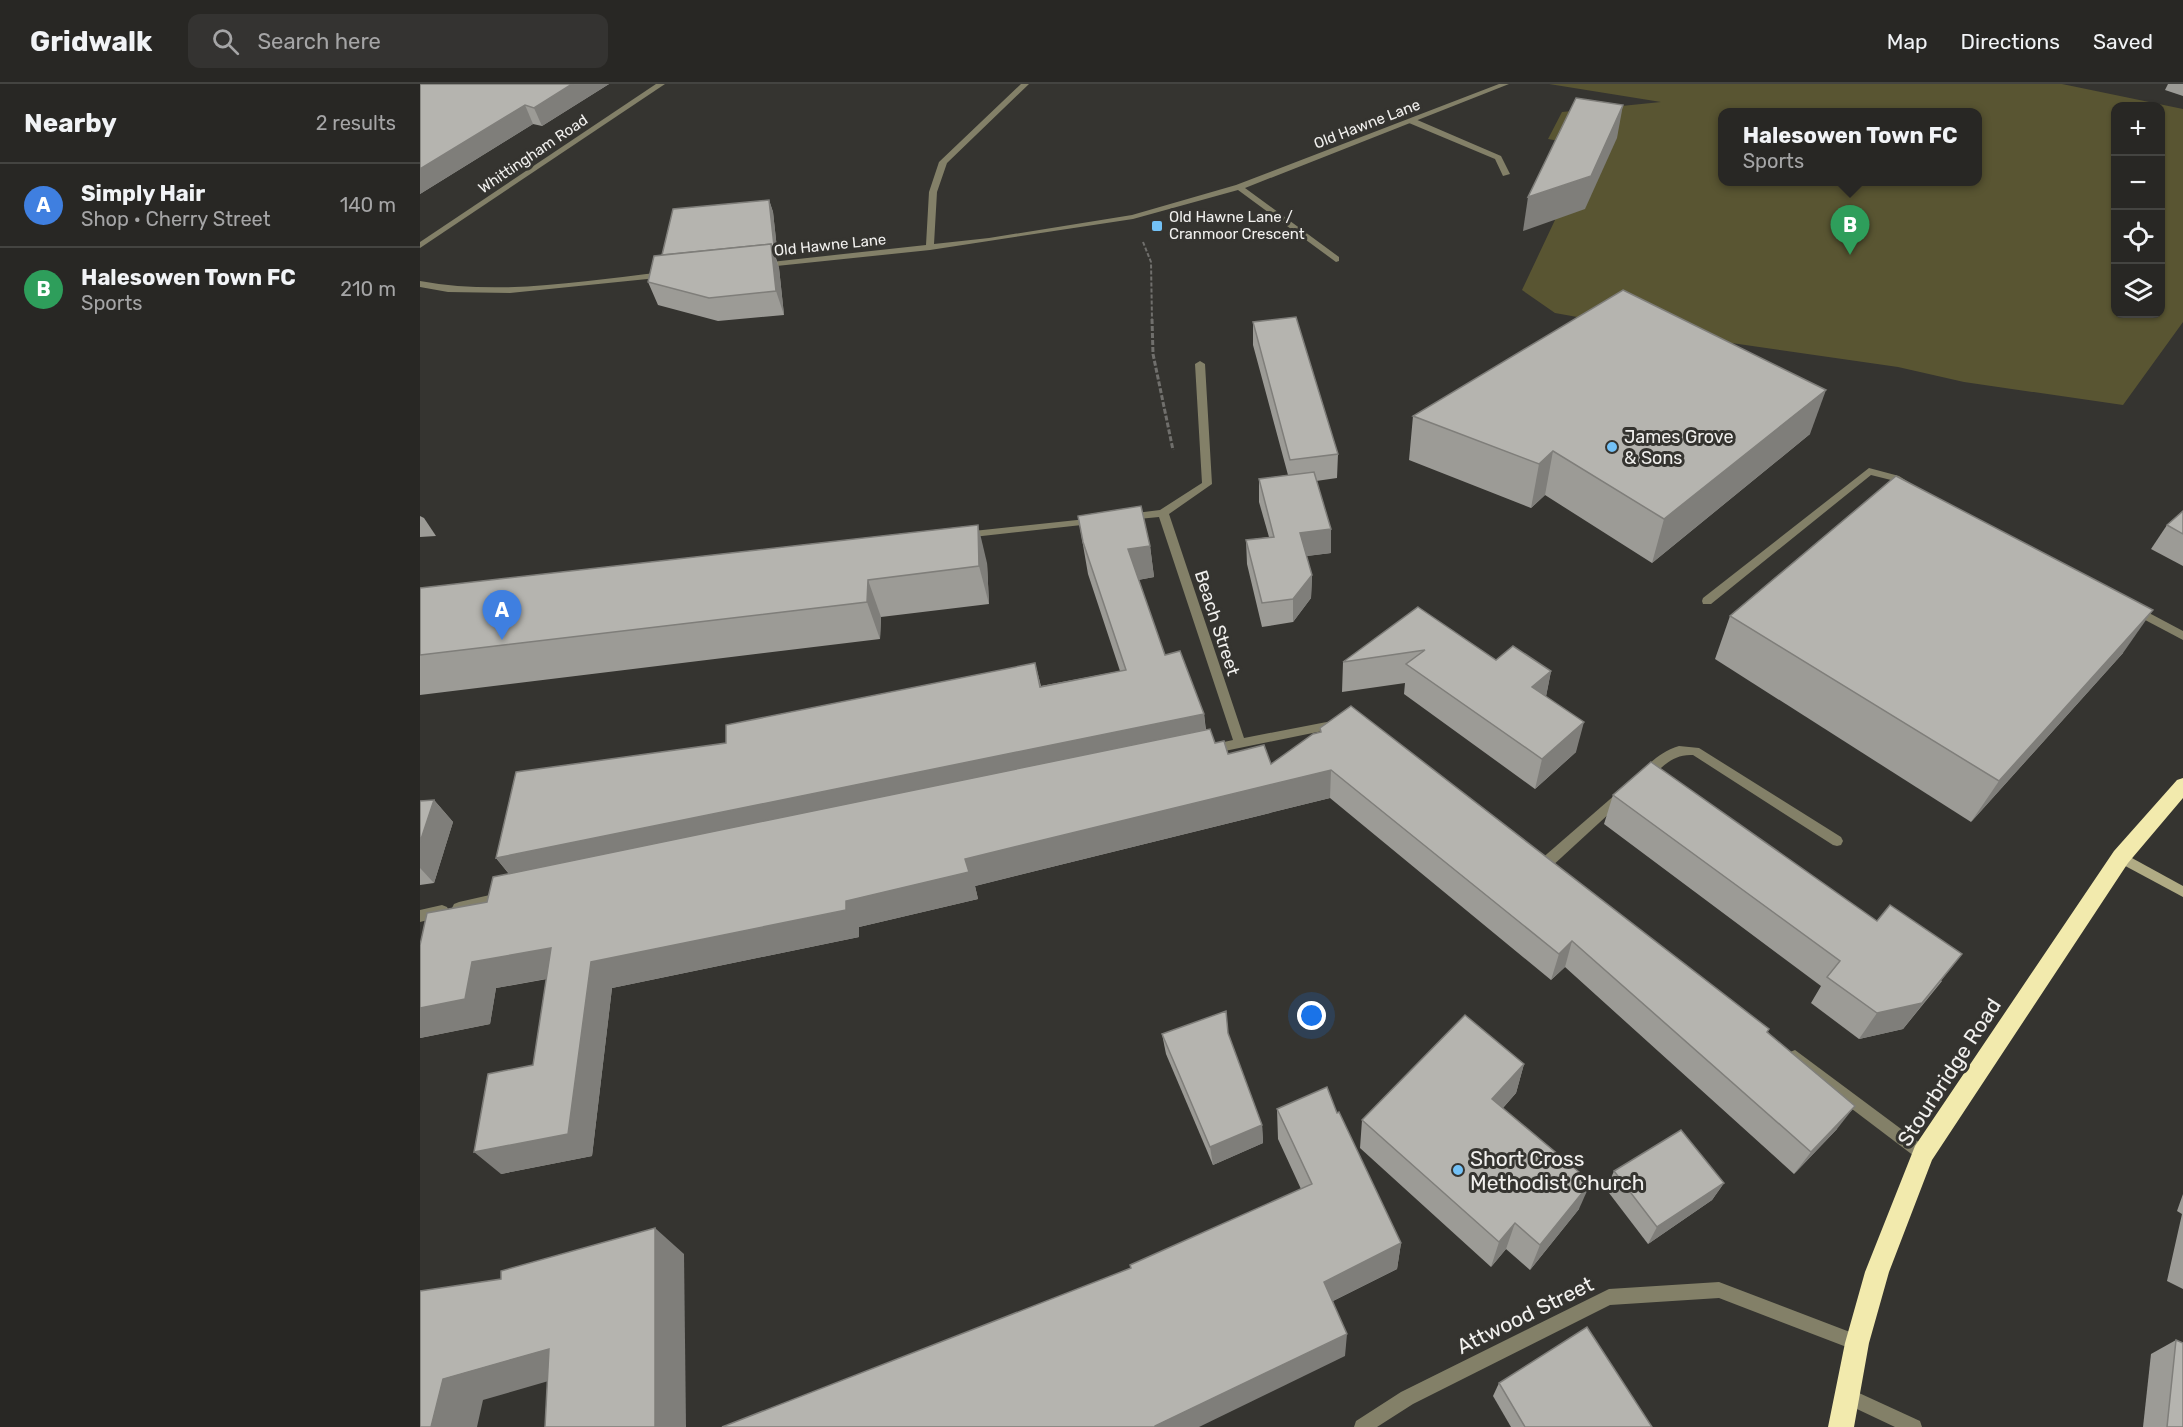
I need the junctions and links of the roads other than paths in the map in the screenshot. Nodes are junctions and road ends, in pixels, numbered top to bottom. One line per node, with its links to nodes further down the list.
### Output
1 (661, 84): 7 (street, Whittingham Road)
2 (1025, 84): 8 (street)
3 (1504, 84): 4 (street, Old Hawne Lane)
4 (1412, 121): 5 (street); 6 (street, Old Hawne Lane)
5 (1506, 174)
6 (1239, 187): 8 (street, Old Hawne Lane); 9 (street)
7 (420, 246)
8 (930, 248): 10 (street, Old Hawne Lane)
9 (1336, 259)
10 (748, 267)
11 (677, 274): 12 (street)
12 (420, 284)
13 (1200, 364): 15 (street)
14 (1916, 489): 19 (street)
15 (1164, 513): 16 (street); 23 (street, Beach Street)
16 (1116, 518)
17 (1104, 520): 18 (street)
18 (951, 536)
19 (1707, 601)
20 (2121, 602): 21 (street)
21 (2183, 636)
22 (1346, 723): 23 (street)
23 (1240, 743): 24 (street)
24 (1193, 753)
25 (2183, 785): 27 (highway, Stourbridge Road)
26 (1837, 841): 28 (street)
27 (2121, 857): 29 (street); 33 (highway, Stourbridge Road)
28 (1545, 864)
29 (2183, 892)
30 (514, 896): 31 (street)
31 (420, 916)
32 (1781, 1046): 33 (street)
33 (1923, 1155): 34 (highway, Stourbridge Road)
34 (1857, 1343): 35 (highway, Stourbridge Road); 36 (street, Attwood Street)
35 (1846, 1395): 37 (highway, Stourbridge Road); 38 (street)
36 (1362, 1427)
37 (1840, 1427)
38 (1914, 1427)

